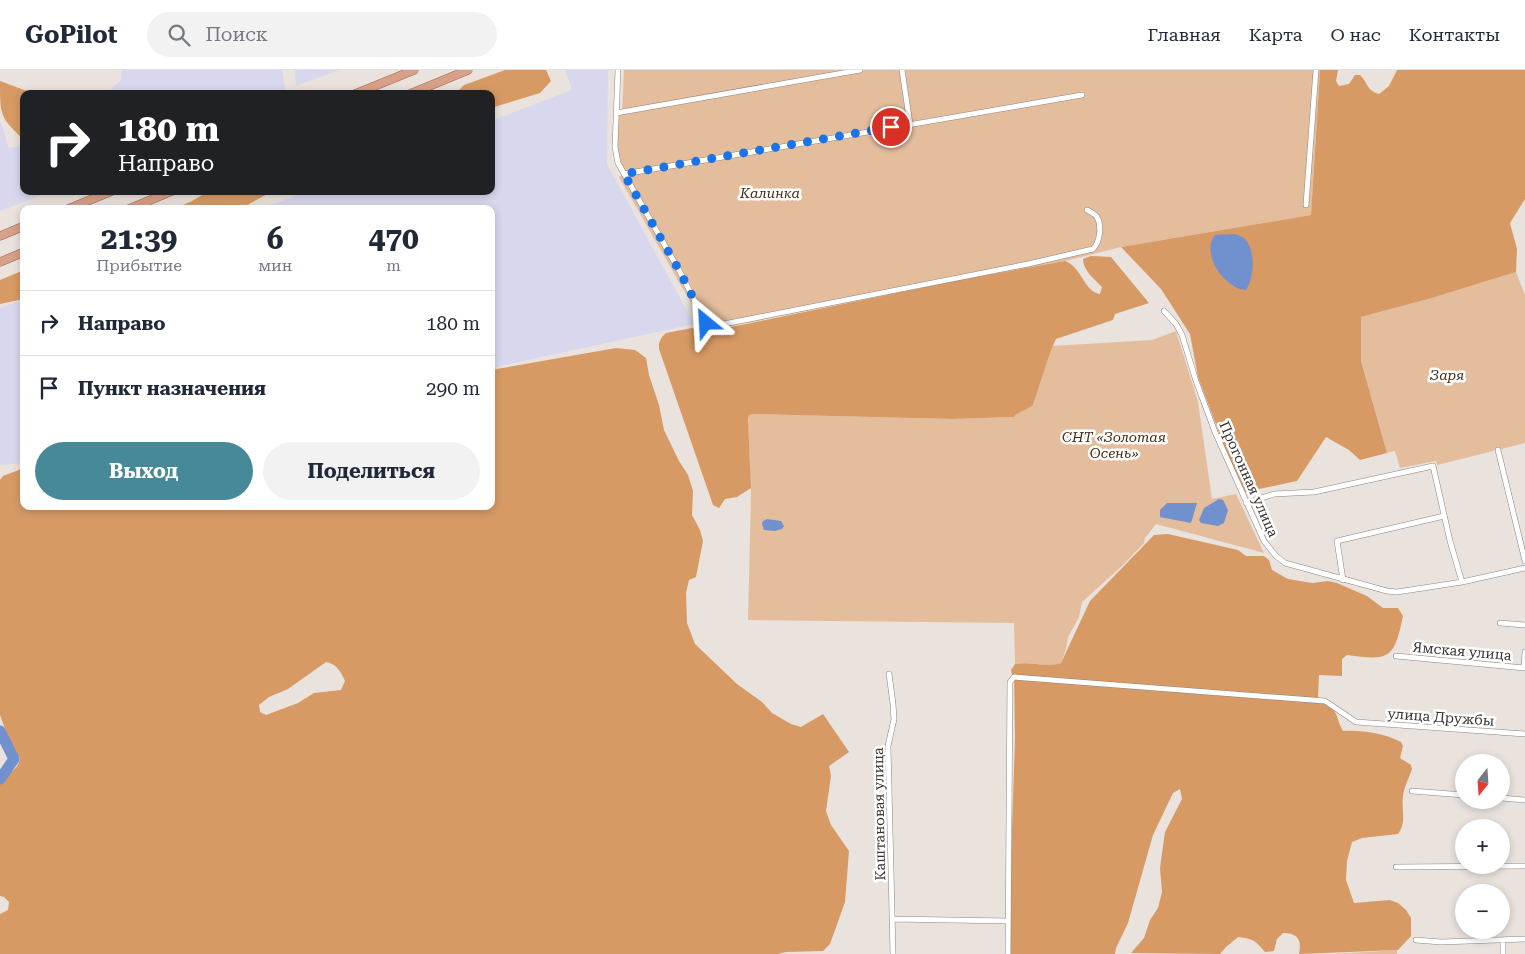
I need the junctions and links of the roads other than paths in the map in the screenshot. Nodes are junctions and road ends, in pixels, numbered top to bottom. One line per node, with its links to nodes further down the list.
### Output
1 (414, 70): 7 (highway)
2 (468, 70): 8 (highway)
3 (618, 70): 10 (street)
4 (860, 70): 10 (street)
5 (902, 70): 11 (street)
6 (1316, 70): 17 (street)
7 (365, 90)
8 (420, 90)
9 (1082, 95): 11 (street)
10 (616, 113): 12 (street)
11 (910, 124): 12 (street)
12 (624, 174): 18 (street)
13 (102, 195): 15 (highway)
14 (162, 195): 16 (highway)
15 (78, 205)
16 (139, 205)
17 (1306, 205)
18 (1087, 210)
19 (20, 228): 20 (highway)
20 (0, 236)
21 (20, 254): 22 (highway)
22 (0, 262)
23 (1164, 311): 25 (street, Прогонная улица)
24 (1498, 450): 27 (street)
25 (1246, 503): 26 (street); 29 (street, Прогонная улица)
26 (1444, 516): 29 (street); 30 (street)
27 (1525, 560)
28 (1525, 568): 30 (street, Прогонная улица)
29 (1343, 580): 30 (street, Прогонная улица)
30 (1462, 582)
31 (1500, 623): 32 (street)
32 (1525, 625)
33 (1525, 652): 35 (street)
34 (1396, 656): 35 (street, Ямская улица)
35 (1524, 668)
36 (888, 674): 44 (street, Каштановая улица)
37 (1525, 734): 45 (street, улица Дружбы)
38 (1412, 791): 39 (street)
39 (1455, 794)
40 (1510, 799): 41 (street)
41 (1525, 800)
42 (1525, 866): 43 (street)
43 (1396, 867)
44 (892, 919): 45 (street); 49 (street, Каштановая улица)
45 (1008, 921): 50 (street)
46 (1525, 939): 48 (street)
47 (1416, 940): 48 (street)
48 (1503, 940): 51 (street)
49 (893, 954)
50 (1008, 954)
51 (1503, 954)

